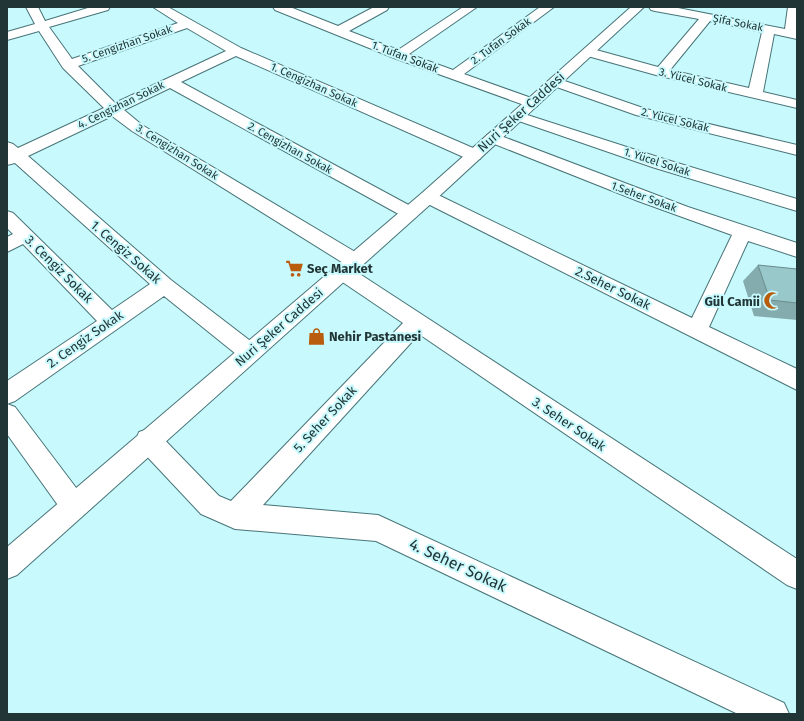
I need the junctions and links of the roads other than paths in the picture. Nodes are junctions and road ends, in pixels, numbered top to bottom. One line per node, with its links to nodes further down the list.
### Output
1 (32, 7): 13 (street, 3. Cengizhan Sokak)
2 (104, 7): 13 (street)
3 (159, 7): 12 (street, 1. Cengizhan Sokak)
4 (383, 7): 15 (street)
5 (471, 7): 20 (street)
6 (548, 7): 23 (street, 2. Tufan Sokak)
7 (638, 7): 19 (street, Nuri Şeker Caddesi)
8 (655, 7): 11 (street, Şifa Sokak)
9 (795, 7): 16 (street)
10 (284, 8): 15 (street, 1. Tufan Sokak)
11 (707, 17): 14 (street, Şifa Sokak); 22 (street)
12 (186, 24): 18 (street, 1. Cengizhan Sokak); 21 (street, 5. Cengizhan Sokak)
13 (41, 27): 17 (street); 21 (street, 3. Cengizhan Sokak)
14 (769, 30): 16 (street, Şifa Sokak); 26 (street)
15 (339, 31): 20 (street, 1. Tufan Sokak)
16 (793, 34)
17 (7, 36)
18 (236, 51): 24 (street, 4. Cengizhan Sokak); 33 (street, 1. Cengizhan Sokak)
19 (589, 52): 22 (street, 3. Yücel Sokak); 25 (street, Nuri Şeker Caddesi)
20 (399, 55): 23 (street, 1. Tufan Sokak)
21 (68, 65): 28 (street, 3. Cengizhan Sokak)
22 (661, 72): 26 (street, 3. Yücel Sokak)
23 (454, 75): 29 (street, 1. Tufan Sokak)
24 (170, 82): 28 (street, 4. Cengizhan Sokak); 36 (street, 2. Cengizhan Sokak)
25 (556, 82): 29 (street, Nuri Şeker Caddesi); 31 (street, 2. Yücel Sokak)
26 (755, 95): 27 (street, 3. Yücel Sokak)
27 (797, 104)
28 (112, 110): 32 (street, 4. Cengizhan Sokak); 42 (street, 3. Cengizhan Sokak)
29 (525, 110): 30 (street, Nuri Şeker Caddesi); 35 (street, 1. Yücel Sokak)
30 (493, 138): 33 (street, Nuri Şeker Caddesi); 38 (street, 1.Seher Sokak)
31 (797, 150)
32 (10, 154): 43 (street, 1. Cengiz Sokak)
33 (474, 155): 34 (street, Nuri Şeker Caddesi)
34 (428, 197): 36 (street, Nuri Şeker Caddesi); 46 (street, 2.Seher Sokak)
35 (797, 205)
36 (410, 213): 42 (street, Nuri Şeker Caddesi)
37 (7, 217): 39 (street, 3. Cengiz Sokak)
38 (742, 233): 41 (street, 1.Seher Sokak); 46 (street)
39 (26, 235): 40 (street); 44 (street, 3. Cengiz Sokak)
40 (7, 246)
41 (797, 250)
42 (348, 267): 45 (street, 3. Seher Sokak); 47 (street, Nuri Şeker Caddesi)
43 (164, 285): 44 (street, 2. Cengiz Sokak); 47 (street, 1. Cengiz Sokak)
44 (111, 322): 49 (street, 2. Cengiz Sokak)
45 (416, 323): 53 (street, 5. Seher Sokak); 55 (street, 3. Seher Sokak)
46 (696, 330): 48 (street, 2.Seher Sokak)
47 (249, 352): 51 (street, Nuri Şeker Caddesi)
48 (797, 380)
49 (7, 394)
50 (7, 415): 52 (street)
51 (148, 440): 52 (street, Nuri Şeker Caddesi); 53 (street, 4. Seher Sokak)
52 (74, 506): 54 (street, Nuri Şeker Caddesi)
53 (235, 516): 56 (street, 4. Seher Sokak)
54 (7, 565)
55 (797, 575)
56 (773, 714)

